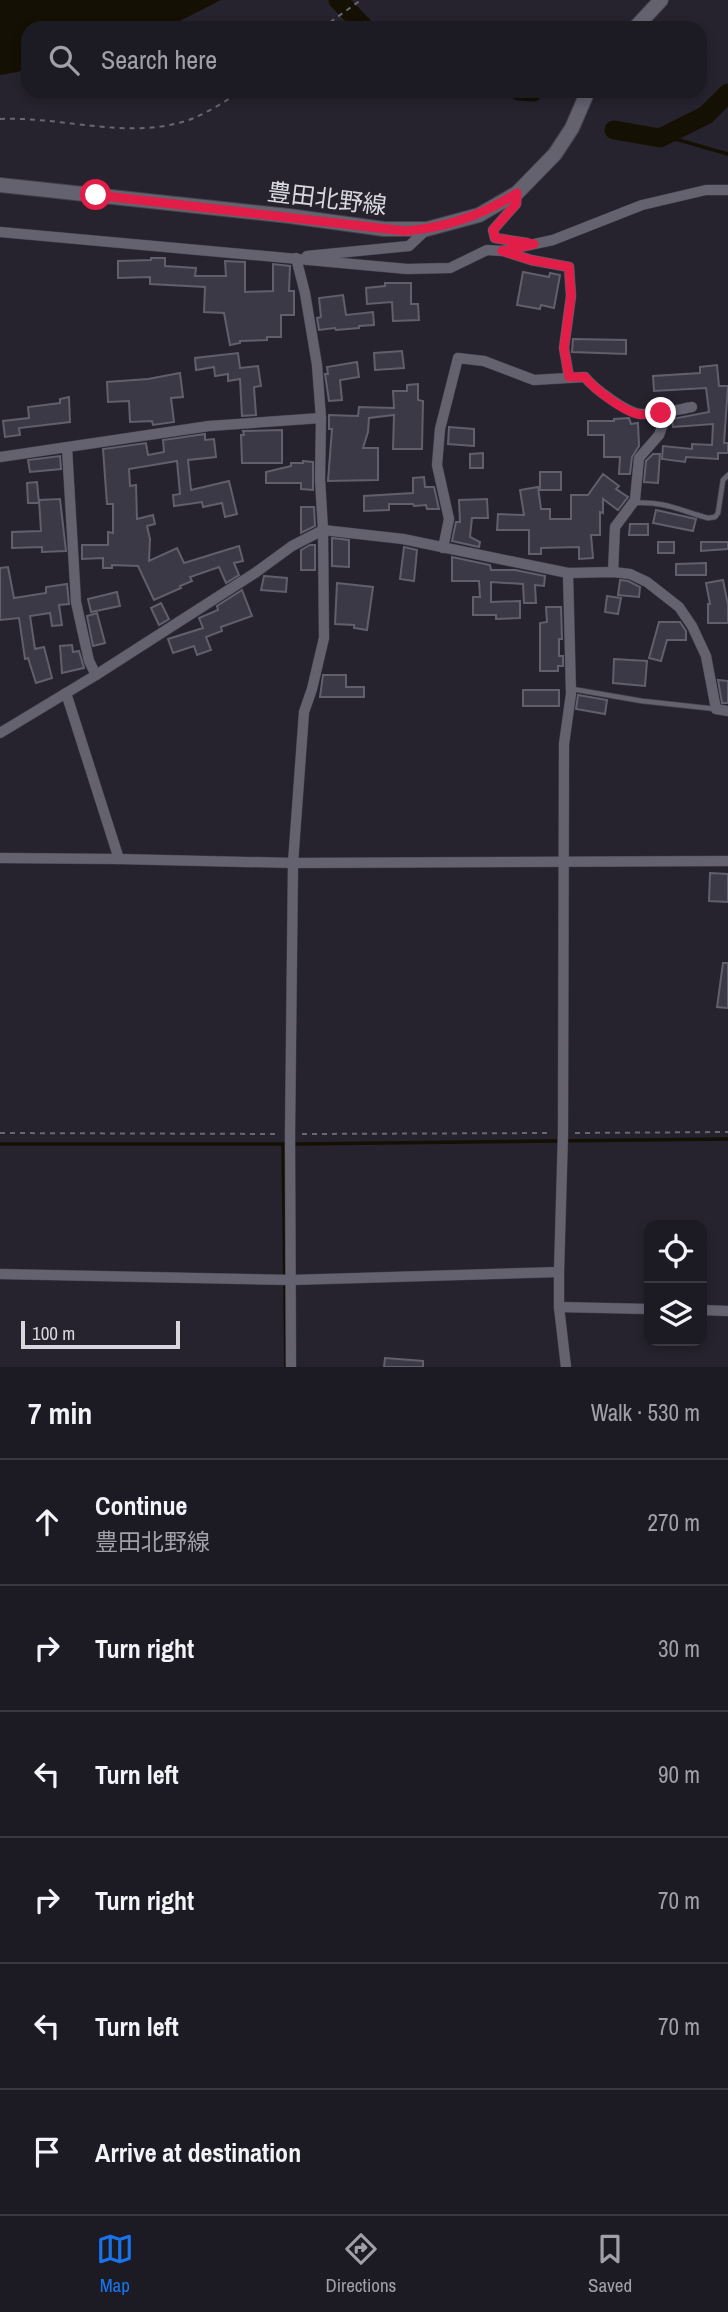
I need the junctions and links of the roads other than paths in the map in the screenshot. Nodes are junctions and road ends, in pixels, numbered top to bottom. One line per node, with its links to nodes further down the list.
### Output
1 (661, 0): 2 (main road)
2 (642, 21)
3 (584, 98): 6 (main road, 豊田北野線)
4 (0, 185): 7 (main road, 豊田北野線)
5 (728, 190): 9 (street)
6 (517, 193): 7 (main road, 豊田北野線); 9 (street)
7 (427, 229): 11 (street)
8 (0, 232): 11 (street)
9 (534, 244): 10 (street)
10 (502, 251): 11 (street); 12 (street)
11 (296, 258): 15 (street)
12 (569, 377): 14 (street); 21 (street)
13 (692, 407): 14 (street)
14 (661, 413): 19 (street)
15 (321, 418): 16 (street); 20 (street)
16 (67, 448): 17 (street); 24 (street)
17 (0, 457)
18 (728, 475): 19 (lane)
19 (633, 504): 22 (street)
20 (323, 530): 21 (street); 24 (street); 34 (street)
21 (443, 548): 23 (street)
22 (613, 572): 23 (street); 27 (street)
23 (568, 573): 25 (street)
24 (96, 675): 26 (street)
25 (571, 689): 27 (lane); 32 (street)
26 (66, 693): 29 (street); 31 (street)
27 (716, 709): 28 (street)
28 (728, 711)
29 (0, 733)
30 (0, 858): 31 (street)
31 (119, 859): 34 (street)
32 (563, 861): 33 (street); 34 (street); 35 (street)
33 (728, 861)
34 (293, 863): 37 (street)
35 (559, 1272): 37 (street); 38 (street)
36 (0, 1274): 37 (street)
37 (291, 1280): 42 (street)
38 (559, 1307): 39 (street); 43 (street)
39 (644, 1309)
40 (707, 1310): 41 (street)
41 (728, 1311)
42 (291, 1367)
43 (566, 1367)

